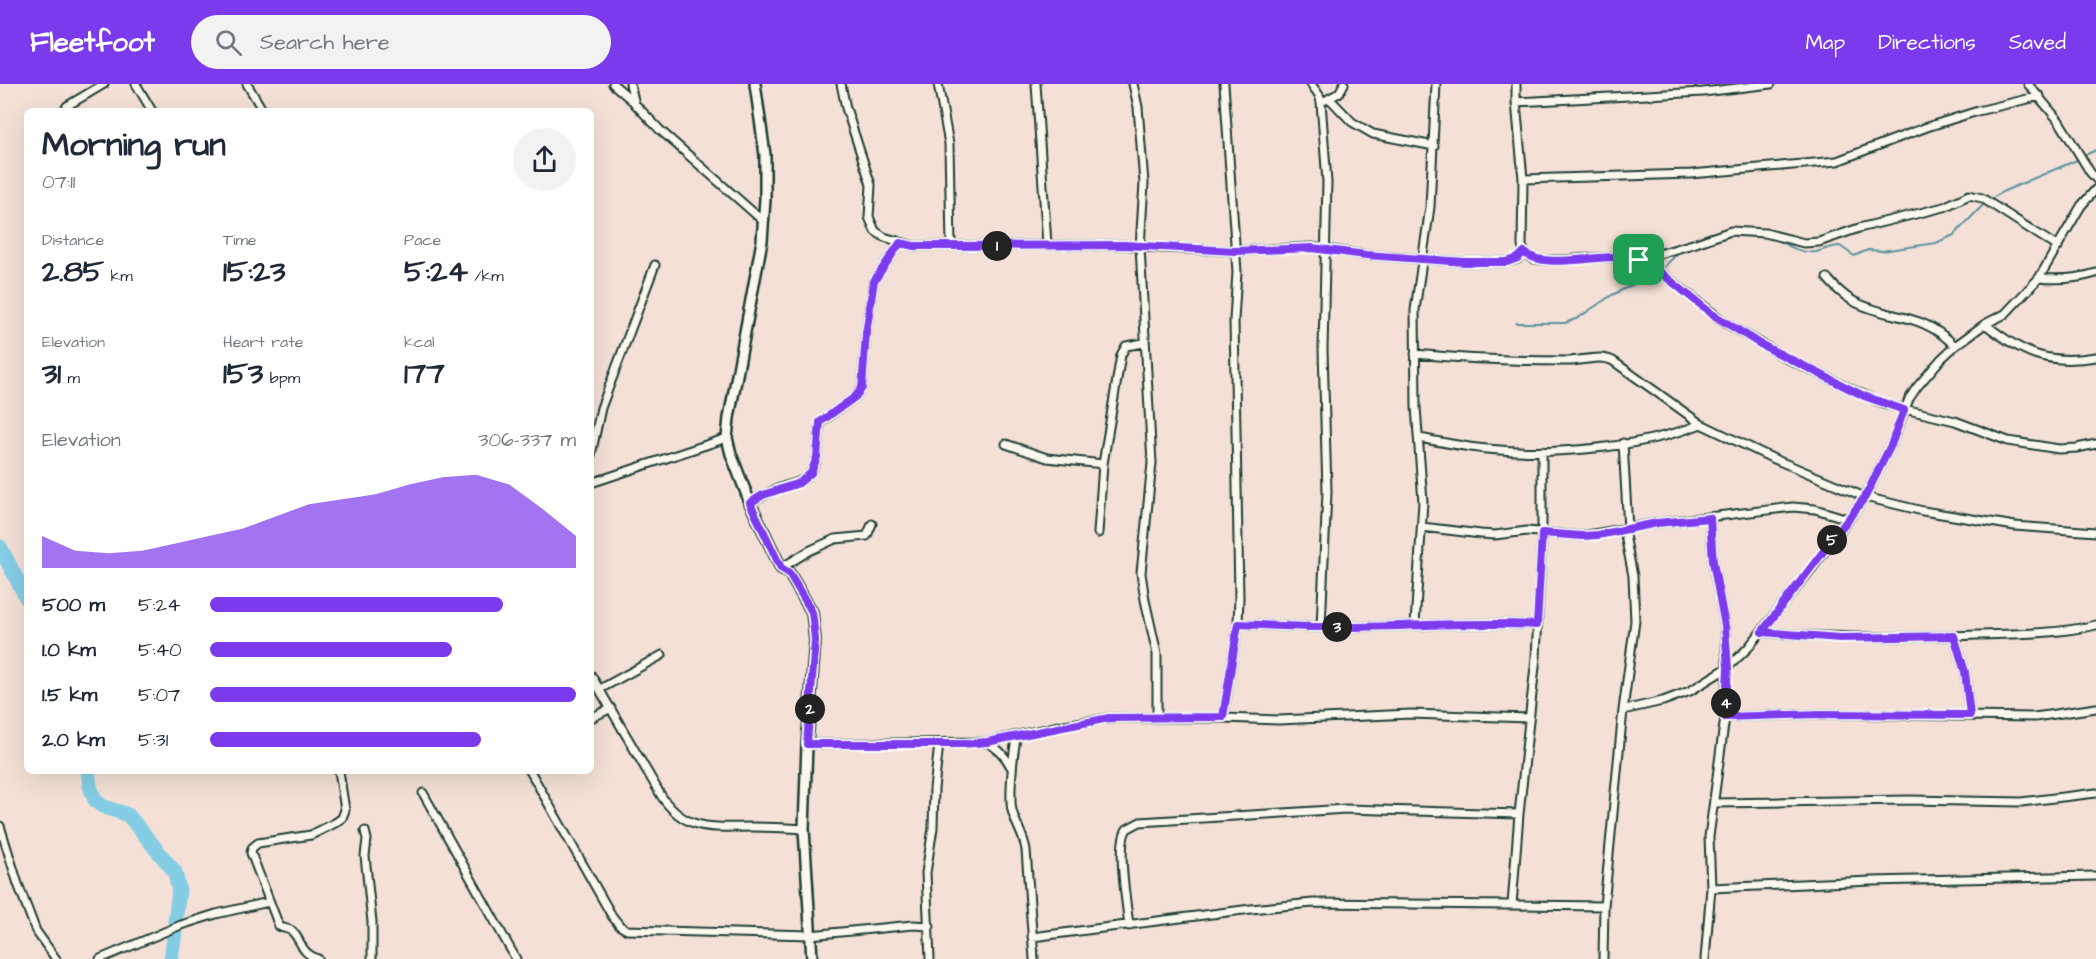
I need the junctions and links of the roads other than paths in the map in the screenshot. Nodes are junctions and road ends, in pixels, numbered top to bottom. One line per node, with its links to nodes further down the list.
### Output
1 (104, 84): 23 (street)
2 (136, 84): 24 (street)
3 (248, 84): 25 (street)
4 (613, 84): 22 (street)
5 (630, 84): 22 (street)
6 (755, 84): 30 (street)
7 (841, 84): 31 (street)
8 (938, 84): 33 (street)
9 (1036, 84): 32 (street)
10 (1133, 84): 34 (street)
11 (1224, 84): 37 (street)
12 (1311, 84): 20 (street)
13 (1344, 84): 19 (street)
14 (1436, 84): 26 (street)
15 (1516, 84): 21 (street)
16 (1771, 84): 21 (street)
17 (2028, 84): 18 (street)
18 (2040, 96): 27 (street); 28 (street)
19 (1330, 99): 20 (street); 26 (street)
20 (1321, 102): 36 (street)
21 (1516, 102): 27 (street)
22 (636, 104): 30 (street)
23 (66, 108)
24 (150, 108)
25 (261, 108)
26 (1434, 146): 39 (street)
27 (1523, 179): 38 (street)
28 (2096, 179)
29 (2096, 189): 35 (street)
30 (764, 221): 52 (street)
31 (900, 243): 33 (street); 62 (street)
32 (1047, 244): 33 (street); 34 (street)
33 (951, 246)
34 (1140, 247): 37 (street); 46 (street)
35 (2058, 247): 40 (street); 44 (street)
36 (1326, 249): 37 (street); 39 (street); 76 (street)
37 (1235, 251): 72 (street)
38 (1524, 252): 39 (street); 40 (street)
39 (1422, 258): 48 (street)
40 (1639, 260): 50 (street)
41 (655, 265): 54 (street)
42 (2096, 273): 44 (street)
43 (1827, 278): 47 (street)
44 (2039, 278): 45 (street)
45 (1985, 324): 47 (street); 49 (street)
46 (1144, 343): 59 (street); 90 (street)
47 (1955, 346): 50 (street)
48 (1415, 354): 51 (street); 53 (street)
49 (2096, 357)
50 (1904, 410): 57 (street); 61 (street)
51 (1701, 424): 56 (street); 61 (street)
52 (727, 438): 60 (street); 62 (street)
53 (1419, 438): 58 (street); 66 (street)
54 (594, 440)
55 (1006, 444): 59 (street)
56 (1623, 444): 58 (street); 67 (street)
57 (2096, 444)
58 (1542, 451): 70 (street)
59 (1103, 464): 68 (street)
60 (594, 482)
61 (1865, 497): 64 (street); 69 (street)
62 (750, 503): 71 (street)
63 (1710, 518): 64 (street); 67 (street); 80 (street)
64 (1848, 519): 77 (street)
65 (872, 524): 71 (street)
66 (1422, 527): 70 (street); 73 (street)
67 (1626, 530): 70 (street); 85 (street)
68 (1098, 532)
69 (2096, 532)
70 (1542, 533): 74 (street)
71 (781, 568): 94 (street)
72 (1238, 624): 76 (street); 88 (street)
73 (1415, 624): 74 (street); 76 (street)
74 (1537, 625): 91 (street)
75 (2096, 625): 78 (street)
76 (1321, 627)
77 (1762, 632): 78 (street); 80 (street)
78 (1954, 636): 86 (street)
79 (662, 656): 82 (street)
80 (1728, 668): 85 (street); 89 (street)
81 (594, 680): 82 (street)
82 (600, 690): 83 (street)
83 (610, 708): 87 (street); 104 (street)
84 (2096, 708): 86 (street)
85 (1623, 710): 110 (street)
86 (1970, 715): 89 (street)
87 (594, 716)
88 (1223, 717): 90 (street); 91 (street)
89 (1725, 717): 101 (street)
90 (1157, 718): 92 (street)
91 (1529, 718): 102 (street)
92 (1017, 736): 93 (street); 96 (street)
93 (987, 742): 95 (street); 96 (street)
94 (807, 744): 95 (street); 104 (street)
95 (939, 744): 111 (street)
96 (1013, 772): 114 (street)
97 (339, 774): 108 (street)
98 (532, 774): 113 (street)
99 (423, 793): 119 (street)
100 (2096, 793): 101 (street)
101 (1714, 803): 107 (street)
102 (1519, 814): 109 (street); 112 (street)
103 (0, 825): 115 (street)
104 (804, 829): 113 (street)
105 (365, 831): 118 (street)
106 (2096, 876): 107 (street)
107 (1712, 888): 124 (street)
108 (269, 902): 116 (street); 117 (street)
109 (1512, 905): 110 (street); 112 (street)
110 (1604, 906): 123 (street)
111 (930, 926): 113 (street); 121 (street)
112 (1129, 926): 114 (street)
113 (810, 935): 120 (street)
114 (1032, 937): 122 (street)
115 (56, 959)
116 (100, 959)
117 (318, 959)
118 (372, 959)
119 (516, 959)
120 (812, 959)
121 (930, 959)
122 (1034, 959)
123 (1604, 959)
124 (1705, 959)

